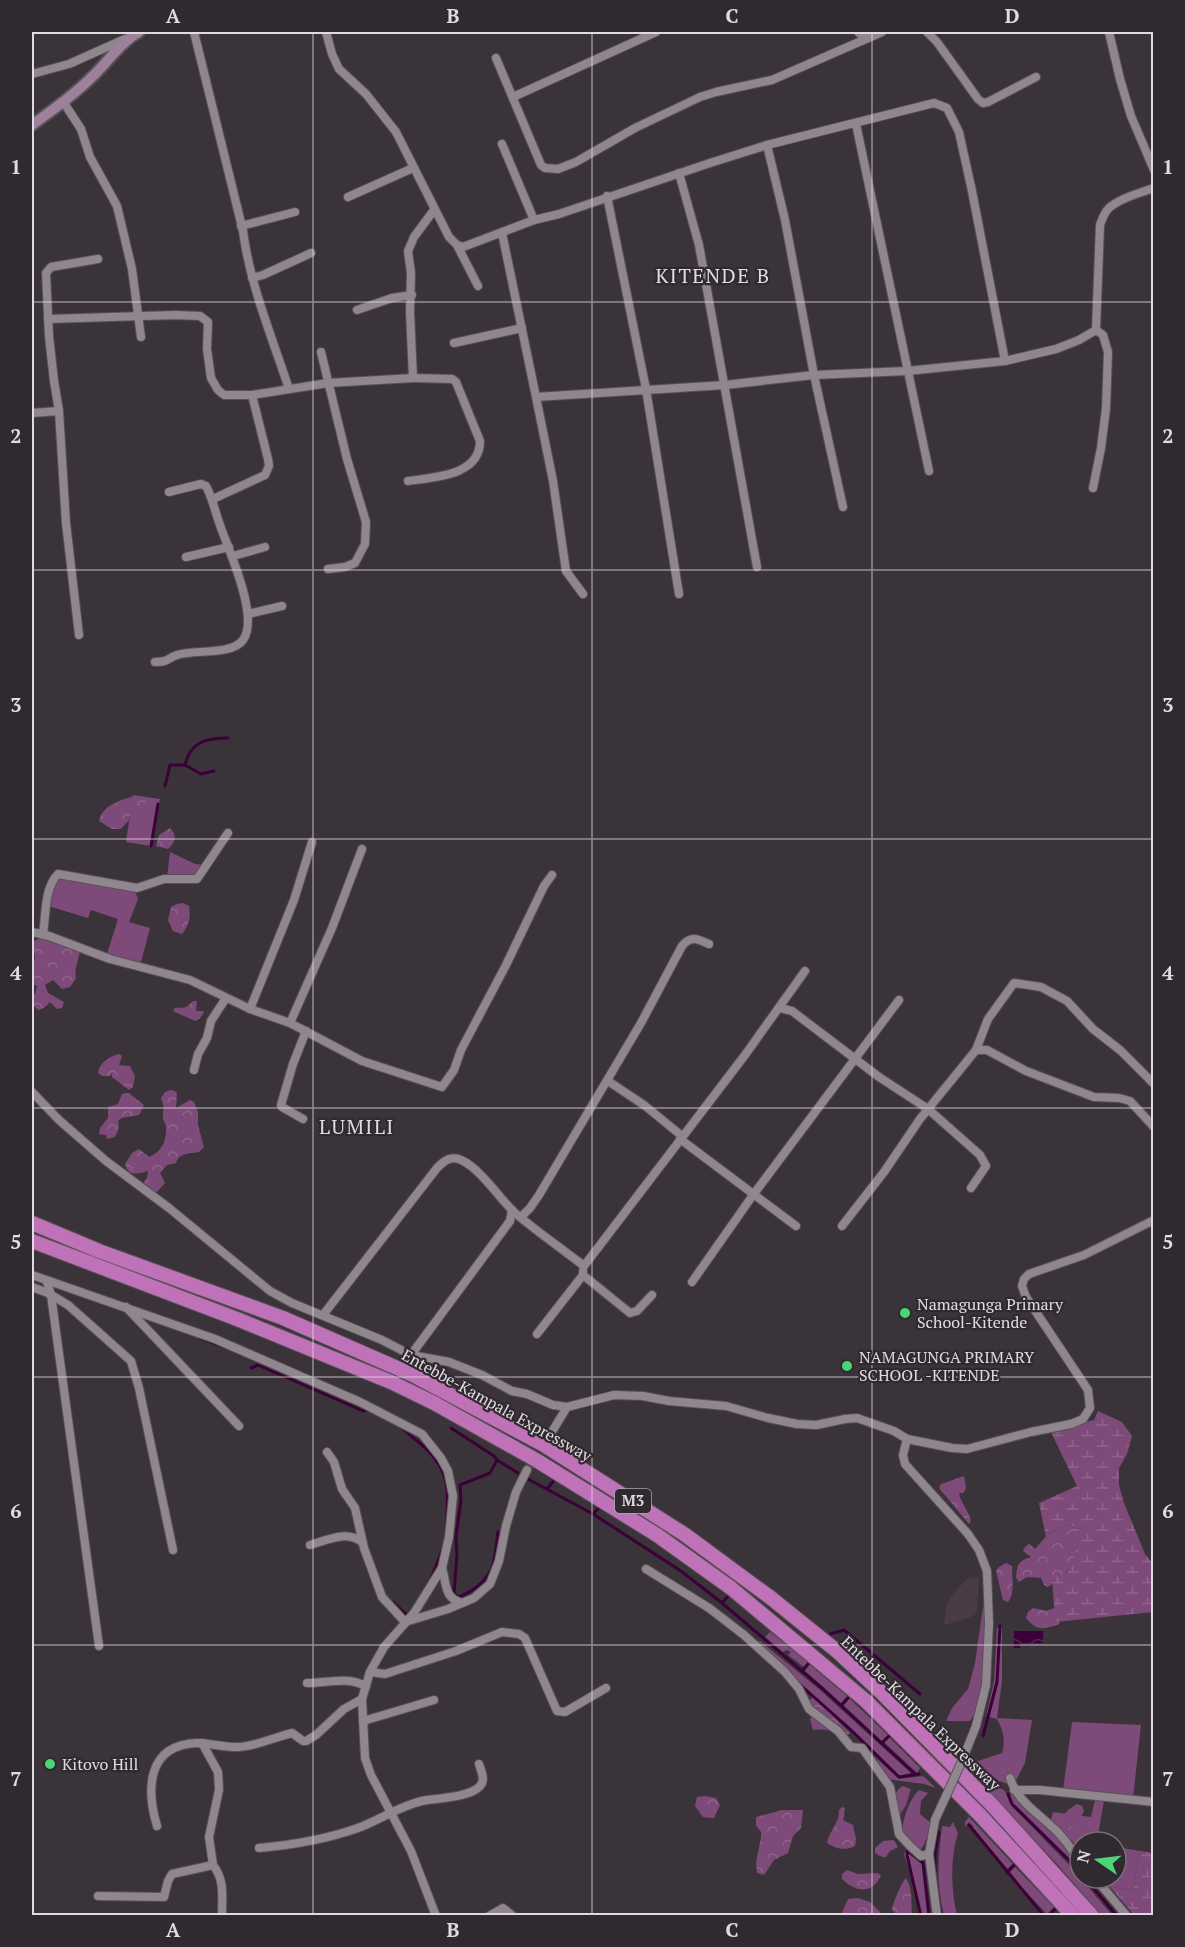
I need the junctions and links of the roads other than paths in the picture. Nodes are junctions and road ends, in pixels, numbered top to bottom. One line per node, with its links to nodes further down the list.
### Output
1 (139, 32): 9 (street)
2 (194, 32): 29 (street)
3 (326, 32): 20 (street)
4 (656, 32): 14 (street)
5 (858, 32): 10 (street)
6 (882, 32): 10 (street)
7 (927, 32): 13 (street)
8 (1109, 32): 21 (street)
9 (126, 39): 12 (street); 15 (street)
10 (866, 39): 14 (street)
11 (495, 58): 14 (street)
12 (32, 74)
13 (1036, 77)
14 (513, 97)
15 (64, 103): 17 (street); 38 (street)
16 (856, 124): 19 (street); 45 (street); 46 (street)
17 (32, 125)
18 (502, 144): 28 (street)
19 (767, 146): 22 (street); 47 (street)
20 (413, 168): 25 (street); 26 (street)
21 (1154, 170)
22 (679, 173): 24 (street); 50 (street)
23 (1154, 188): 41 (street)
24 (607, 196): 28 (street); 52 (street)
25 (348, 197)
26 (434, 210): 31 (street); 36 (street)
27 (295, 212): 29 (street)
28 (534, 220): 30 (street)
29 (241, 226): 34 (street)
30 (502, 233): 31 (street); 40 (street)
31 (457, 245): 35 (street)
32 (311, 253): 34 (street)
33 (98, 259): 39 (street)
34 (252, 278): 51 (street)
35 (478, 286)
36 (411, 295): 37 (street); 48 (street)
37 (357, 310)
38 (137, 317): 39 (street); 42 (street); 53 (street)
39 (48, 319): 55 (street)
40 (522, 328): 43 (street); 54 (street)
41 (1096, 330): 45 (street); 59 (street)
42 (141, 337)
43 (454, 343)
44 (321, 352): 49 (street)
45 (1005, 361): 46 (street)
46 (907, 371): 47 (street); 57 (street)
47 (814, 375): 50 (street); 62 (street)
48 (413, 378): 49 (street); 58 (street)
49 (328, 383): 51 (street); 68 (street)
50 (725, 385): 52 (street); 67 (street)
51 (289, 389): 53 (street)
52 (646, 389): 54 (street); 70 (street)
53 (252, 395): 61 (street)
54 (536, 398): 69 (street)
55 (59, 411): 56 (street); 73 (street)
56 (32, 413)
57 (929, 471)
58 (408, 481)
59 (1093, 488)
60 (169, 492): 61 (street)
61 (213, 499): 63 (street)
62 (843, 507)
63 (229, 547): 65 (street); 66 (street)
64 (265, 547): 65 (street)
65 (233, 556): 72 (street)
66 (186, 557)
67 (757, 567)
68 (328, 569)
69 (583, 594)
70 (679, 594)
71 (282, 606): 72 (street)
72 (248, 614): 74 (street)
73 (79, 635)
74 (155, 662)
75 (228, 832): 80 (street)
76 (312, 842): 86 (street)
77 (362, 849): 87 (street)
78 (552, 875): 88 (street)
79 (32, 932): 80 (street)
80 (43, 934): 83 (street)
81 (709, 944): 92 (street)
82 (805, 971): 85 (street)
83 (226, 998): 86 (street); 91 (street)
84 (899, 1000): 90 (street)
85 (780, 1008): 90 (street); 98 (street)
86 (250, 1009): 87 (street)
87 (291, 1023): 88 (street)
88 (306, 1031): 96 (street)
89 (976, 1050): 93 (street); 95 (street); 97 (street)
90 (855, 1059): 95 (street); 100 (street)
91 (194, 1070)
92 (608, 1081): 98 (street); 102 (street)
93 (1154, 1084)
94 (32, 1092): 117 (street)
95 (928, 1109): 99 (street); 106 (street)
96 (303, 1119)
97 (1154, 1127)
98 (681, 1137): 100 (street); 108 (street)
99 (970, 1188)
100 (753, 1195): 105 (street); 112 (street)
101 (512, 1210): 102 (street); 117 (street); 119 (street)
102 (521, 1217): 108 (street)
103 (1154, 1220): 123 (street)
104 (32, 1224): 160 (highway, Entebbe-Kampala Expressway / M3)
105 (796, 1226)
106 (842, 1226)
107 (32, 1241): 159 (highway, Entebbe-Kampala Expressway / M3)
108 (584, 1266): 110 (street)
109 (32, 1275): 111 (street)
110 (583, 1275): 115 (street); 118 (street)
111 (47, 1282): 114 (street); 116 (street)
112 (692, 1282)
113 (32, 1287): 114 (street)
114 (51, 1295): 128 (street); 133 (street)
115 (652, 1295)
116 (125, 1306): 121 (street); 129 (street)
117 (323, 1315): 119 (street)
118 (537, 1334)
119 (411, 1355): 120 (street)
120 (567, 1407): 122 (street); 123 (street)
121 (240, 1426)
122 (550, 1435)
123 (907, 1439): 150 (street, bridge)
124 (327, 1452): 126 (street)
125 (526, 1470): 131 (street)
126 (362, 1542): 127 (street); 132 (street)
127 (310, 1545)
128 (173, 1550)
129 (442, 1568): 131 (street); 132 (street)
130 (646, 1569): 150 (street)
131 (462, 1604): 132 (street)
132 (405, 1622): 134 (street)
133 (99, 1646)
134 (370, 1672): 136 (street); 137 (street)
135 (307, 1683): 136 (street)
136 (366, 1686): 138 (street)
137 (606, 1688)
138 (362, 1699): 140 (street); 141 (street)
139 (434, 1700): 140 (street)
140 (363, 1721): 146 (street)
141 (202, 1743): 147 (street); 151 (street)
142 (479, 1764): 146 (street)
143 (1010, 1778): 144 (street)
144 (1014, 1791): 145 (street); 148 (street)
145 (1154, 1802)
146 (391, 1813): 149 (street); 155 (street)
147 (157, 1826)
148 (1068, 1845)
149 (259, 1848)
150 (929, 1854): 158 (street)
151 (213, 1865): 153 (street); 154 (street)
152 (1105, 1890): 161 (street)
153 (98, 1896)
154 (222, 1916)
155 (435, 1916)
156 (489, 1916): 157 (street)
157 (513, 1916)
158 (937, 1916)
159 (1073, 1916)
160 (1092, 1916)
161 (1127, 1916)

